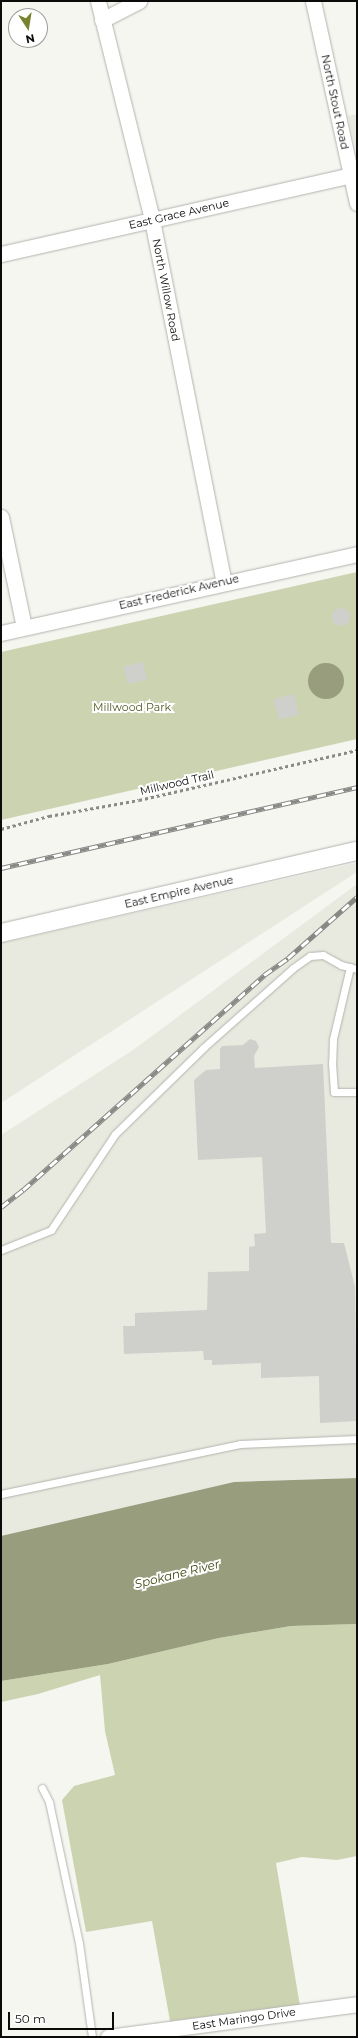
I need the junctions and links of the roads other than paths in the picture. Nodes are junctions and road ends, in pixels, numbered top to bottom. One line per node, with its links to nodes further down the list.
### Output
1 (98, 1): 4 (street, North Willow Road)
2 (139, 1): 4 (street)
3 (313, 1): 5 (street, North Stout Road)
4 (102, 20): 7 (street, North Willow Road)
5 (354, 174): 6 (street, North Stout Road); 7 (street, East Grace Avenue)
6 (357, 203)
7 (152, 220): 8 (street, East Grace Avenue); 11 (street, North Willow Road)
8 (1, 254)
9 (1, 517): 12 (street)
10 (357, 554): 11 (street, East Frederick Avenue)
11 (224, 582): 12 (street, East Frederick Avenue)
12 (24, 628): 13 (street, East Frederick Avenue)
13 (1, 633)
14 (357, 851): 15 (street, East Empire Avenue)
15 (1, 932)
16 (353, 968): 17 (lane); 18 (lane)
17 (357, 1092)
18 (1, 1250)
19 (357, 1439): 20 (lane)
20 (1, 1494)
21 (42, 1788): 23 (lane)
22 (357, 2004): 24 (street, East Maringo Drive)
23 (92, 2037)
24 (113, 2037)

